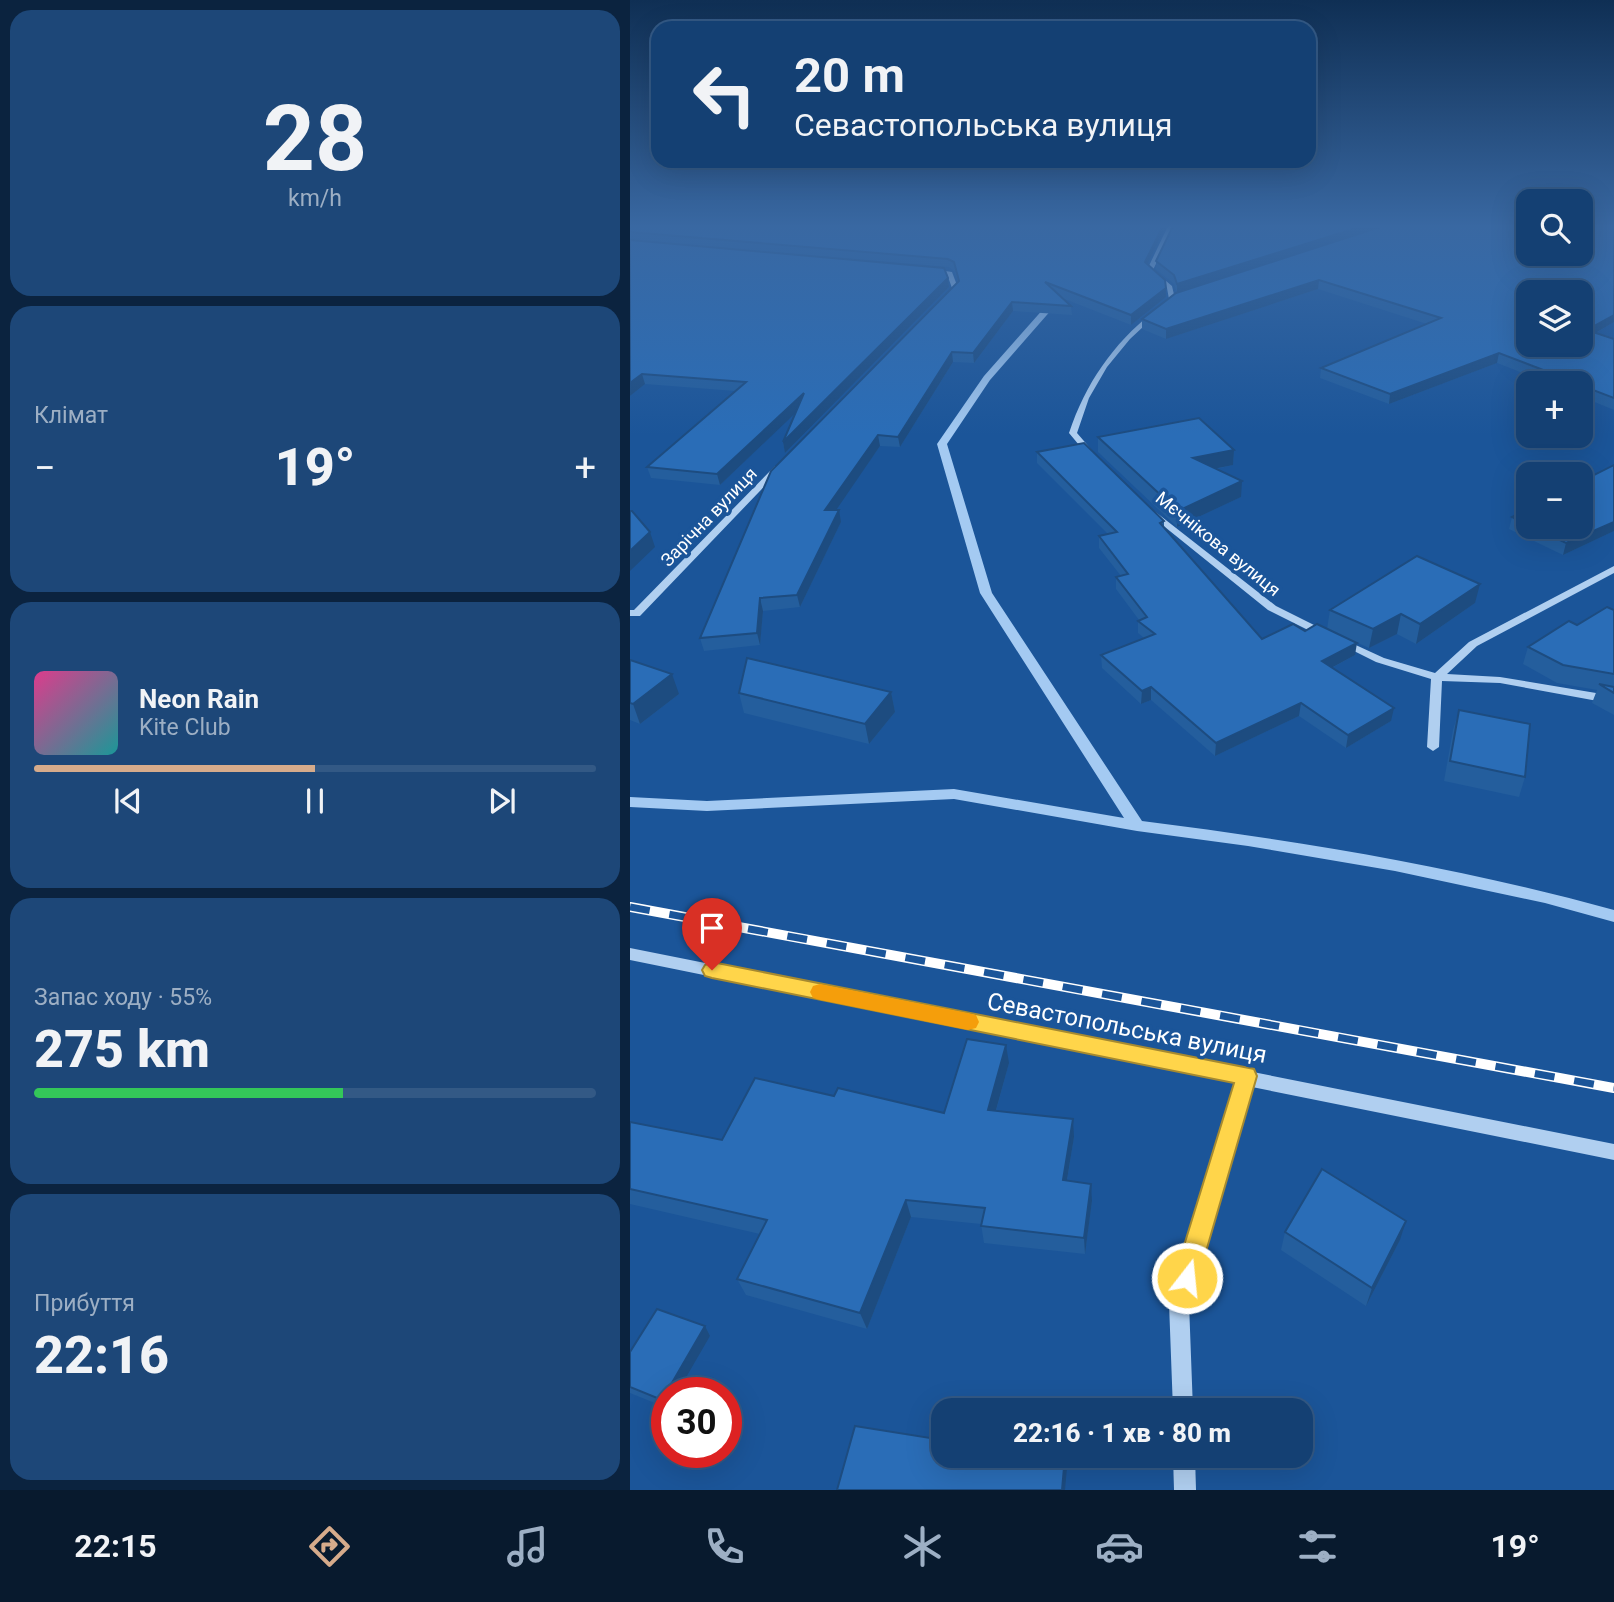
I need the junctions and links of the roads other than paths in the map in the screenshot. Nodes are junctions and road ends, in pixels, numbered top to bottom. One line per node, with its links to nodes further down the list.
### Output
1 (948, 296): 3 (street)
2 (1175, 296): 5 (street)
3 (936, 308)
4 (791, 456): 8 (street, Зарічна вулиця)
5 (1099, 464)
6 (1143, 504): 9 (street, Мєчнікова вулиця)
7 (1614, 569): 9 (street)
8 (630, 613)
9 (1437, 677): 10 (street, Мєчнікова вулиця); 11 (street)
10 (1614, 700)
11 (1433, 747)
12 (630, 954): 13 (street, Севастопольська вулиця)
13 (1247, 1076): 14 (street, Севастопольська вулиця); 15 (street)
14 (1614, 1152)
15 (1183, 1398)
16 (1184, 1468): 17 (street)
17 (1185, 1490)

